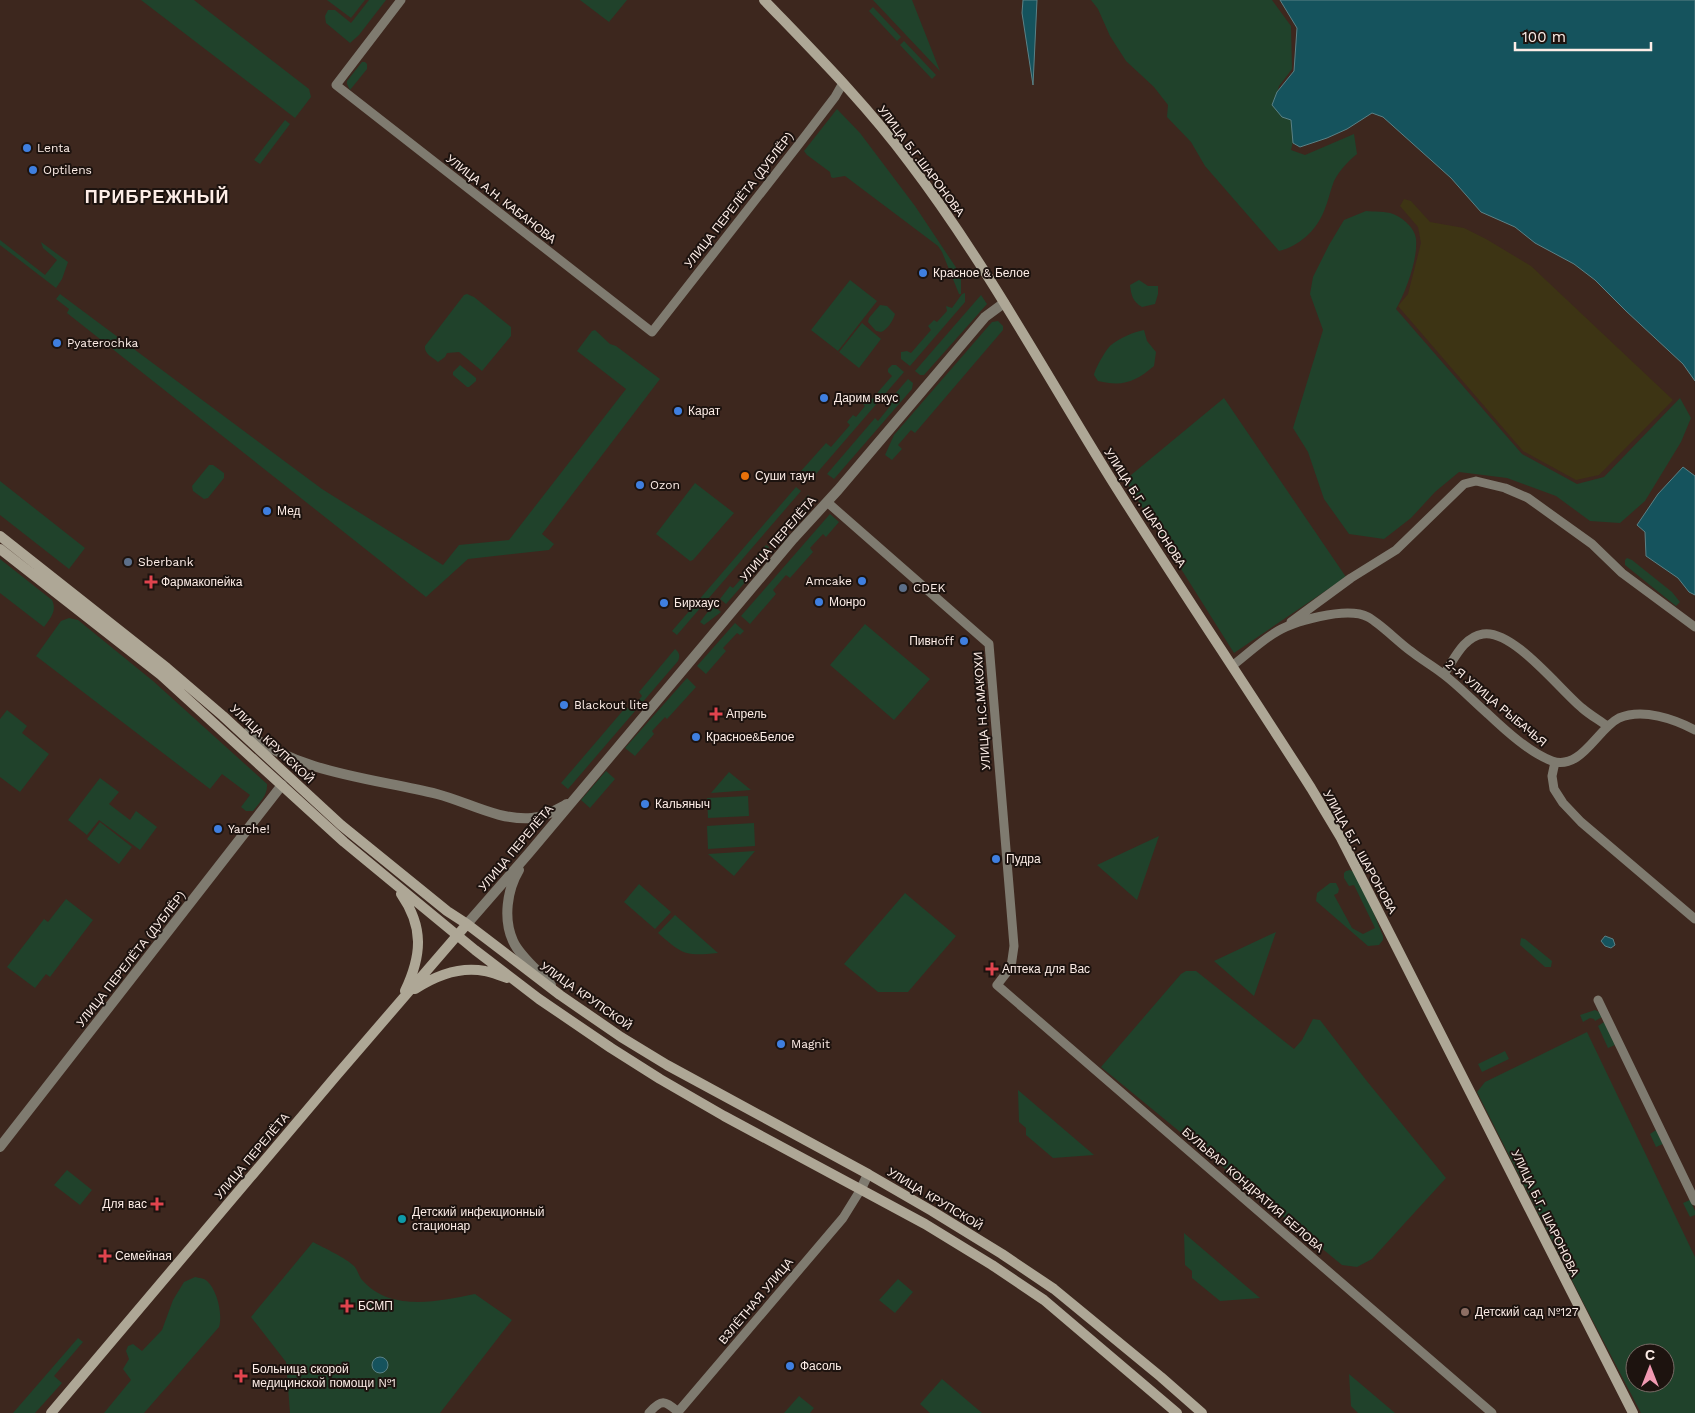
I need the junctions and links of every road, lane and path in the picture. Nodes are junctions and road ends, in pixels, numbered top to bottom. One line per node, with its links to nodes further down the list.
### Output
1 (401, 0): 5 (street, УЛИЦА А.Н. КАБАНОВА)
2 (764, 0): 3 (main road, УЛИЦА Б.Г.ШАРОНОВА)
3 (843, 83): 4 (main road, УЛИЦА Б.Г.ШАРОНОВА); 5 (street, УЛИЦА ПЕРЕЛЁТА (ДУБЛЁР))
4 (1004, 303): 6 (street, УЛИЦА ПЕРЕЛЁТА); 11 (main road, УЛИЦА Б.Г. ШАРОНОВА)
5 (652, 332)
6 (827, 502): 18 (street, УЛИЦА ПЕРЕЛЁТА); 25 (street, УЛИЦА Н.С.МАКОХИ)
7 (0, 536): 13 (main road, УЛИЦА КРУПСКОЙ)
8 (0, 549): 17 (main road, УЛИЦА КРУПСКОЙ)
9 (1285, 627): 10 (street); 11 (street); 12 (street, 2-Я УЛИЦА РЫБАЧЬЯ)
10 (1695, 627)
11 (1232, 666): 38 (main road, УЛИЦА Б.Г. ШАРОНОВА)
12 (1444, 674): 14 (street); 16 (street, 2-Я УЛИЦА РЫБАЧЬЯ)
13 (223, 716): 18 (street); 22 (main road, УЛИЦА КРУПСКОЙ)
14 (1608, 726): 15 (street); 16 (street)
15 (1695, 730)
16 (1555, 762): 21 (street)
17 (282, 785): 20 (main road, УЛИЦА КРУПСКОЙ); 29 (street, УЛИЦА ПЕРЕЛЁТА (ДУБЛЁР))
18 (572, 801): 19 (street, УЛИЦА ПЕРЕЛЁТА)
19 (529, 853): 22 (street, УЛИЦА ПЕРЕЛЁТА); 26 (street)
20 (394, 884): 23 (main road, УЛИЦА КРУПСКОЙ); 27 (main road)
21 (1695, 919)
22 (467, 924): 23 (main road, УЛИЦА ПЕРЕЛЁТА); 26 (main road, УЛИЦА КРУПСКОЙ)
23 (457, 935): 24 (main road, УЛИЦА КРУПСКОЙ); 27 (main road, УЛИЦА ПЕРЕЛЁТА)
24 (516, 982): 27 (main road); 31 (main road, УЛИЦА КРУПСКОЙ)
25 (997, 985): 37 (street, БУЛЬВАР КОНДРАТИЯ БЕЛОВА)
26 (560, 995): 30 (main road, УЛИЦА КРУПСКОЙ)
27 (402, 999): 33 (main road, УЛИЦА ПЕРЕЛЁТА)
28 (1598, 1000): 32 (street)
29 (0, 1147)
30 (868, 1174): 31 (street, ВЗЛЁТНАЯ УЛИЦА); 36 (main road, УЛИЦА КРУПСКОЙ)
31 (861, 1189): 34 (street, ВЗЛЁТНАЯ УЛИЦА); 35 (main road, УЛИЦА КРУПСКОЙ)
32 (1695, 1200)
33 (51, 1413)
34 (650, 1413)
35 (1177, 1413)
36 (1202, 1413)
37 (1492, 1413)
38 (1633, 1413)

